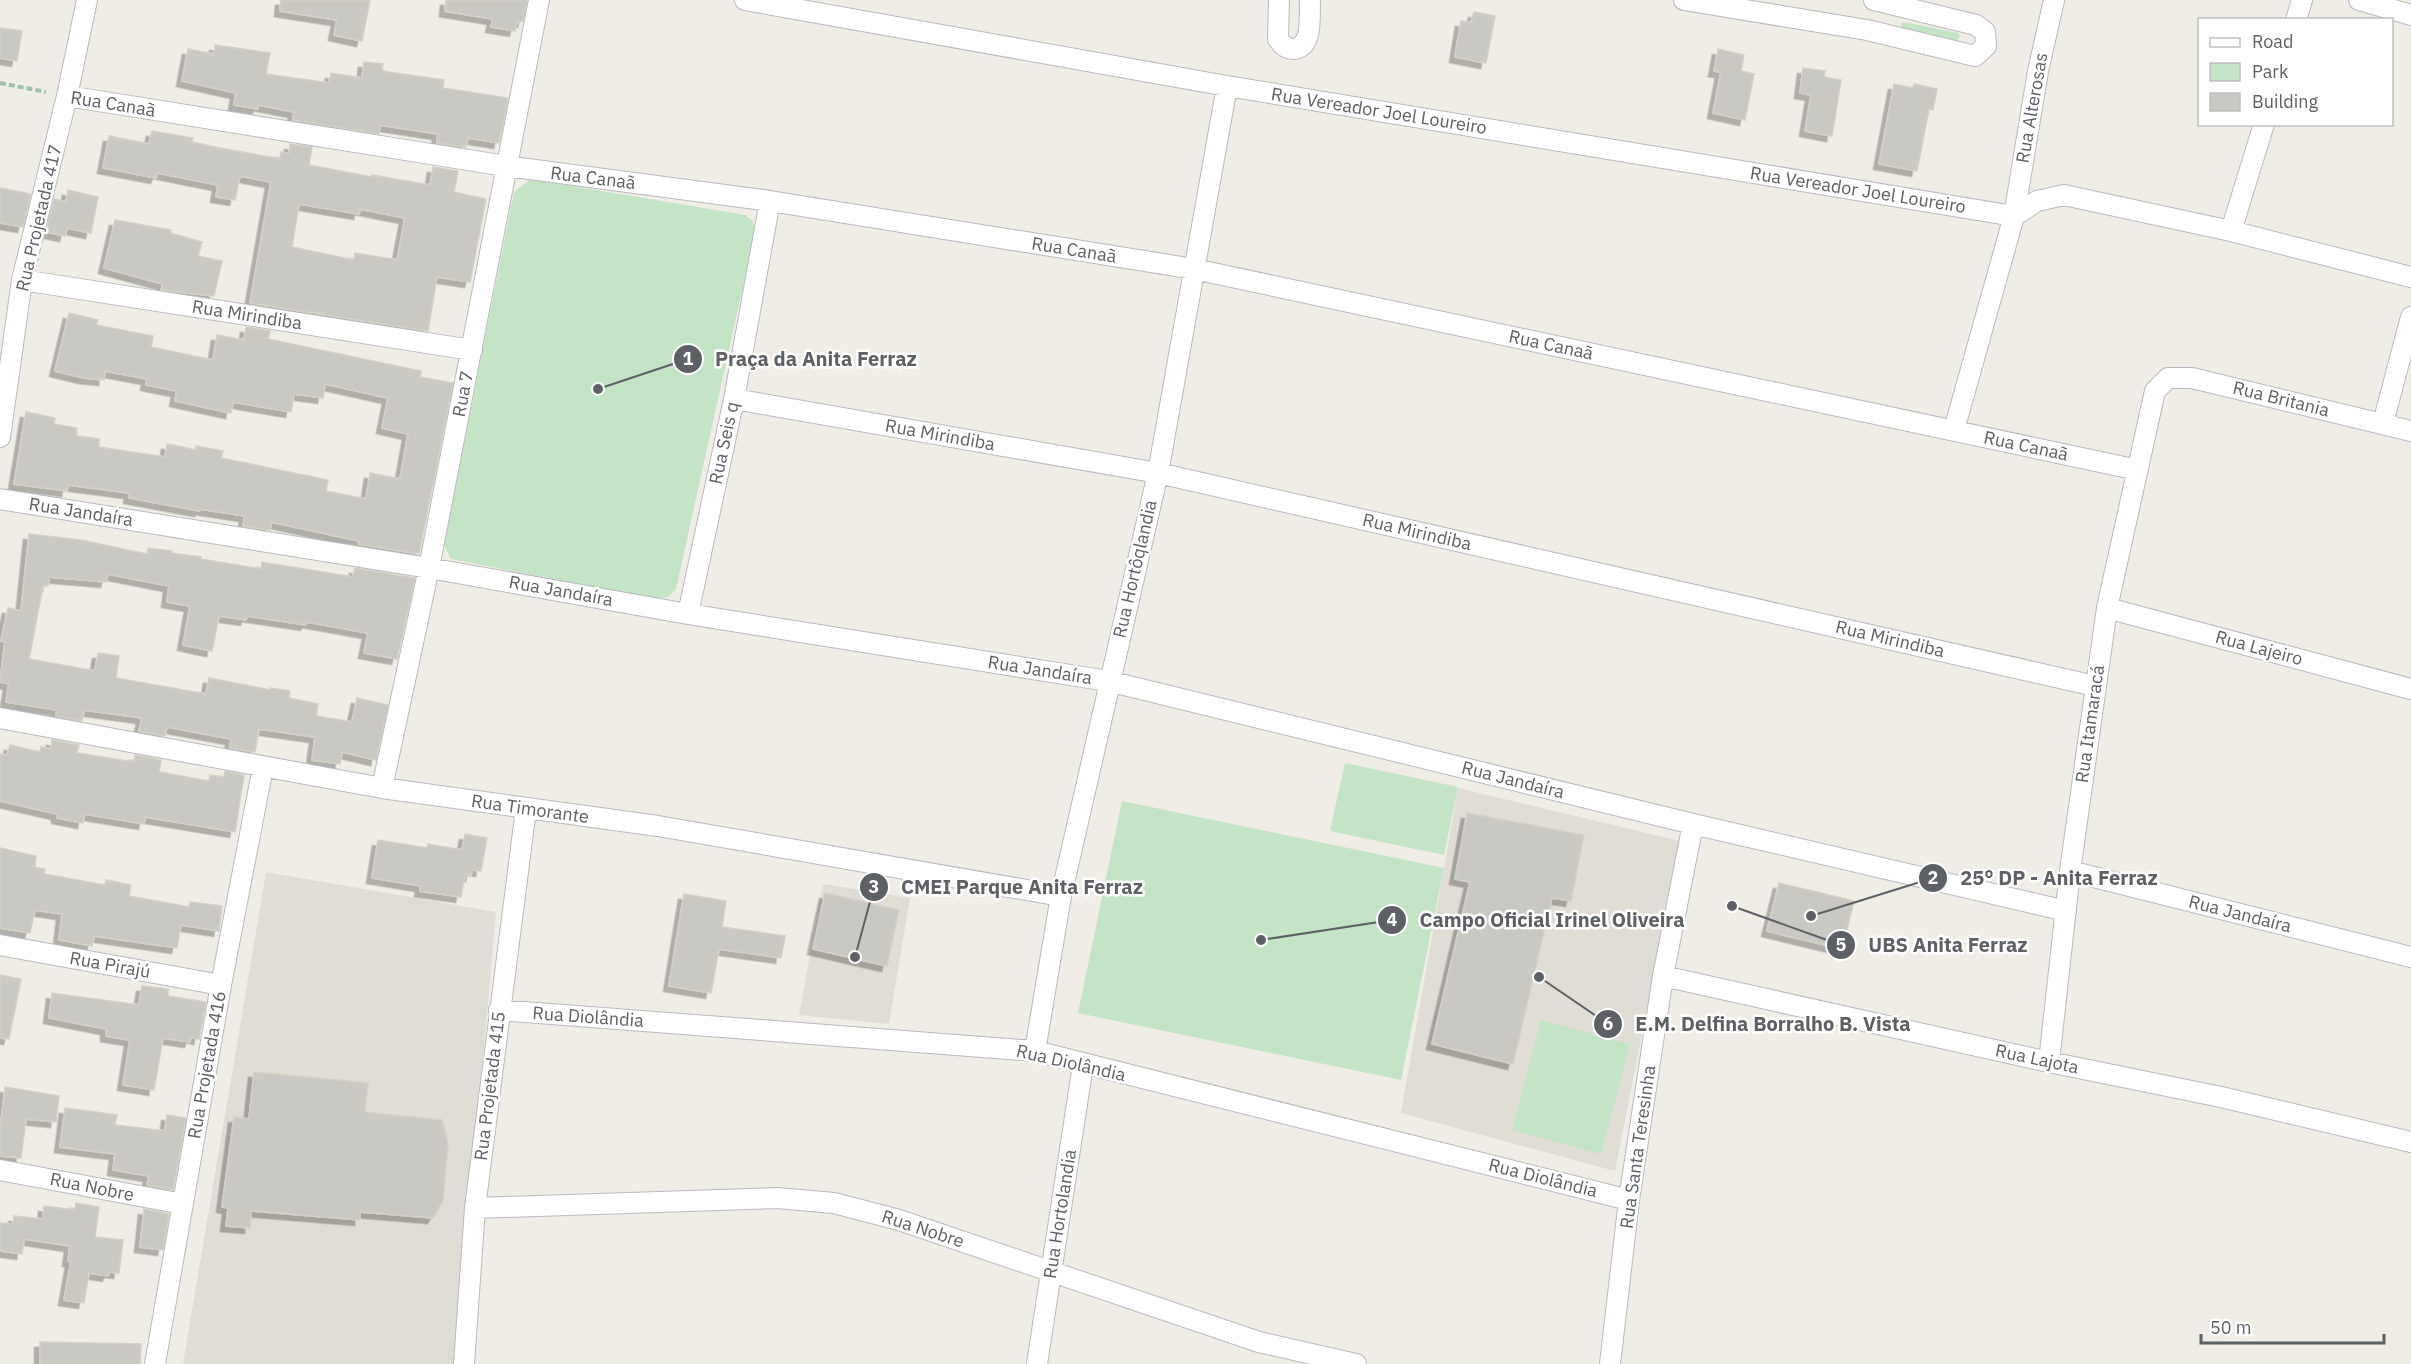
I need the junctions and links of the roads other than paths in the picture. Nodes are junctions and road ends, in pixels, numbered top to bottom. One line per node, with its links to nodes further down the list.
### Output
1 (87, 0): 15 (street, Rua Projetada 417)
2 (539, 0): 17 (street, Rua 7)
3 (745, 0): 14 (street, Rua Vereador Joel Loureiro)
4 (1279, 0): 5 (street)
5 (1310, 0)
6 (1684, 0): 13 (street)
7 (1874, 0): 13 (street); 13 (street)
8 (2054, 0): 19 (street, Rua Alterosas)
9 (2302, 0): 12 (street)
10 (2359, 0): 11 (street)
11 (2411, 15)
12 (2297, 18)
13 (1867, 30)
14 (1227, 86): 19 (street, Rua Vereador Joel Loureiro); 21 (street, Rua Hortôqlandia)
15 (68, 96): 17 (street, Rua Canaã); 23 (street, Rua Projetada 417)
16 (2263, 126): 20 (street)
17 (506, 166): 18 (street, Rua Canaã); 25 (street, Rua 7)
18 (770, 201): 21 (street, Rua Canaã); 27 (street, Rua Seis q)
19 (2014, 216): 20 (street); 29 (street)
20 (2231, 231): 22 (street)
21 (1194, 269): 29 (street, Rua Canaã); 33 (street, Rua Hortôqlandia)
22 (2411, 277)
23 (22, 280): 25 (street, Rua Mirindiba); 31 (street, Rua Projetada 417)
24 (2411, 317): 28 (street)
25 (472, 350): 35 (street, Rua 7)
26 (2155, 391): 28 (street, Rua Britania); 32 (street, Rua Itamaracá)
27 (734, 399): 33 (street, Rua Mirindiba); 37 (street, Rua Seis q)
28 (2383, 423): 30 (street, Rua Britania)
29 (1954, 430): 32 (street, Rua Canaã)
30 (2411, 431)
31 (0, 437)
32 (2138, 470): 36 (street, Rua Itamaracá)
33 (1158, 473): 38 (street, Rua Hortôqlandia); 39 (street, Rua Mirindiba)
34 (0, 499): 35 (street, Rua Jandaíra)
35 (429, 568): 37 (street, Rua Jandaíra); 43 (street, Rua 7)
36 (2107, 608): 39 (street, Rua Itamaracá); 40 (street, Rua Lajeiro)
37 (688, 614): 38 (street, Rua Jandaíra)
38 (1108, 681): 45 (street, Rua Jandaíra); 47 (street, Rua Hortôqlandia)
39 (2095, 686): 46 (street, Rua Itamaracá)
40 (2411, 688)
41 (0, 718): 42 (street, Rua Timorante)
42 (263, 767): 43 (street, Rua Timorante); 52 (street, Rua Projetada 416)
43 (382, 788): 44 (street, Rua Timorante)
44 (526, 809): 47 (street, Rua Timorante); 53 (street, Rua Projetada 415)
45 (1693, 824): 48 (street, Rua Jandaíra); 51 (street, Rua Santa Teresinha)
46 (2070, 871): 48 (street, Rua Itamaracá); 50 (street, Rua Jandaíra)
47 (1061, 896): 54 (street, Rua Hortôqlandia)
48 (2066, 911): 55 (street, Rua Itamaracá)
49 (0, 945): 52 (street, Rua Pirajú)
50 (2411, 957)
51 (1663, 976): 55 (street, Rua Lajota); 59 (street, Rua Santa Teresinha)
52 (221, 986): 60 (street, Rua Projetada 416)
53 (499, 1010): 54 (street, Rua Diolândia); 61 (street, Rua Projetada 415)
54 (1035, 1051): 56 (street, Rua Diolândia)
55 (2049, 1062): 57 (street, Rua Lajota)
56 (1083, 1065): 59 (street, Rua Diolândia); 62 (street, Rua Hortolandia)
57 (2411, 1142)
58 (0, 1170): 60 (street, Rua Nobre)
59 (1629, 1200): 67 (street, Rua Santa Teresinha)
60 (183, 1204): 63 (street, Rua Projetada 416)
61 (475, 1208): 62 (street, Rua Nobre); 64 (street, Rua Projetada 415)
62 (1052, 1272): 65 (street, Rua Hortolandia); 66 (street, Rua Nobre)
63 (155, 1364)
64 (464, 1364)
65 (1037, 1364)
66 (1356, 1364)
67 (1610, 1364)

